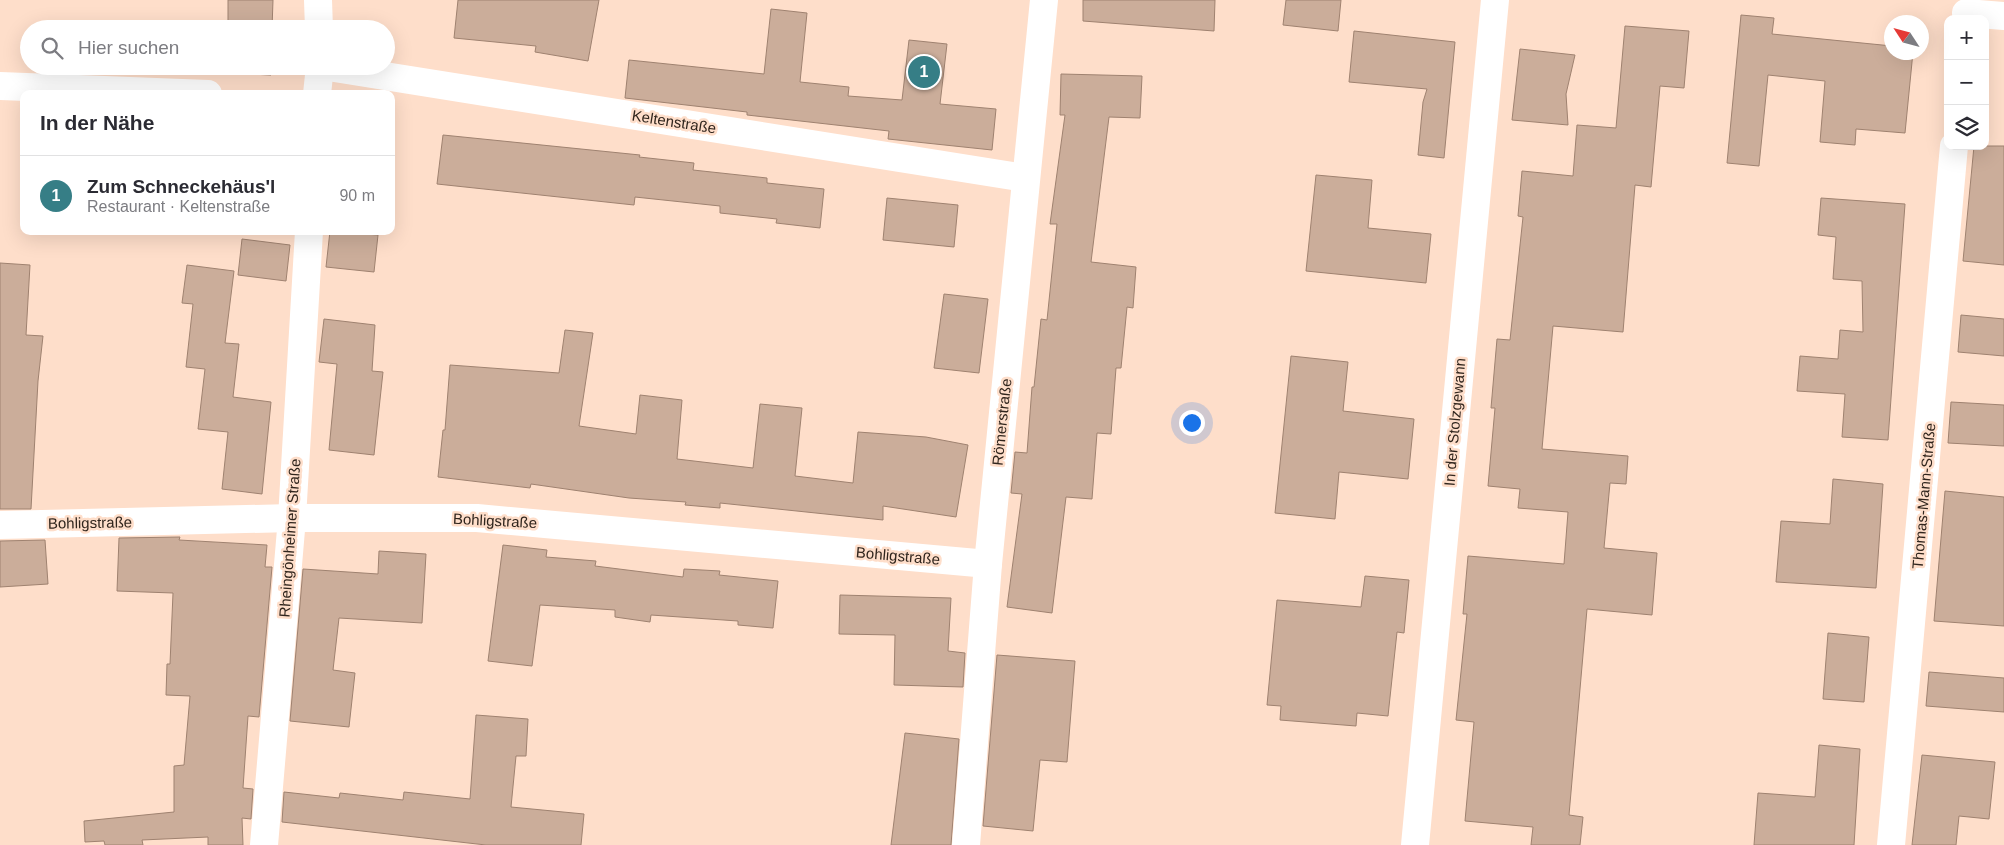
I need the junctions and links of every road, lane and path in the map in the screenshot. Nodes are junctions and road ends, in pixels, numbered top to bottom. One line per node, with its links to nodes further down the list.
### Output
1 (318, 0): 6 (street)
2 (1044, 0): 13 (street, Römerstraße)
3 (1495, 0): 20 (street, In der Stolzgewann)
4 (1966, 11): 5 (street)
5 (2004, 16)
6 (319, 20)
7 (320, 75): 11 (street)
8 (378, 75): 13 (street, Keltenstraße)
9 (0, 86): 10 (street)
10 (104, 90)
11 (318, 90)
12 (1954, 150): 21 (street, Thomas-Mann-Straße)
13 (1026, 178): 17 (street, Römerstraße)
14 (309, 235): 15 (street, Rheingönheimer Straße)
15 (292, 518): 16 (street, Bohligstraße); 17 (street, Bohligstraße); 18 (street, Rheingönheimer Straße)
16 (0, 525)
17 (988, 564): 19 (street, Römerstraße)
18 (264, 845)
19 (966, 845)
20 (1415, 845)
21 (1891, 845)

